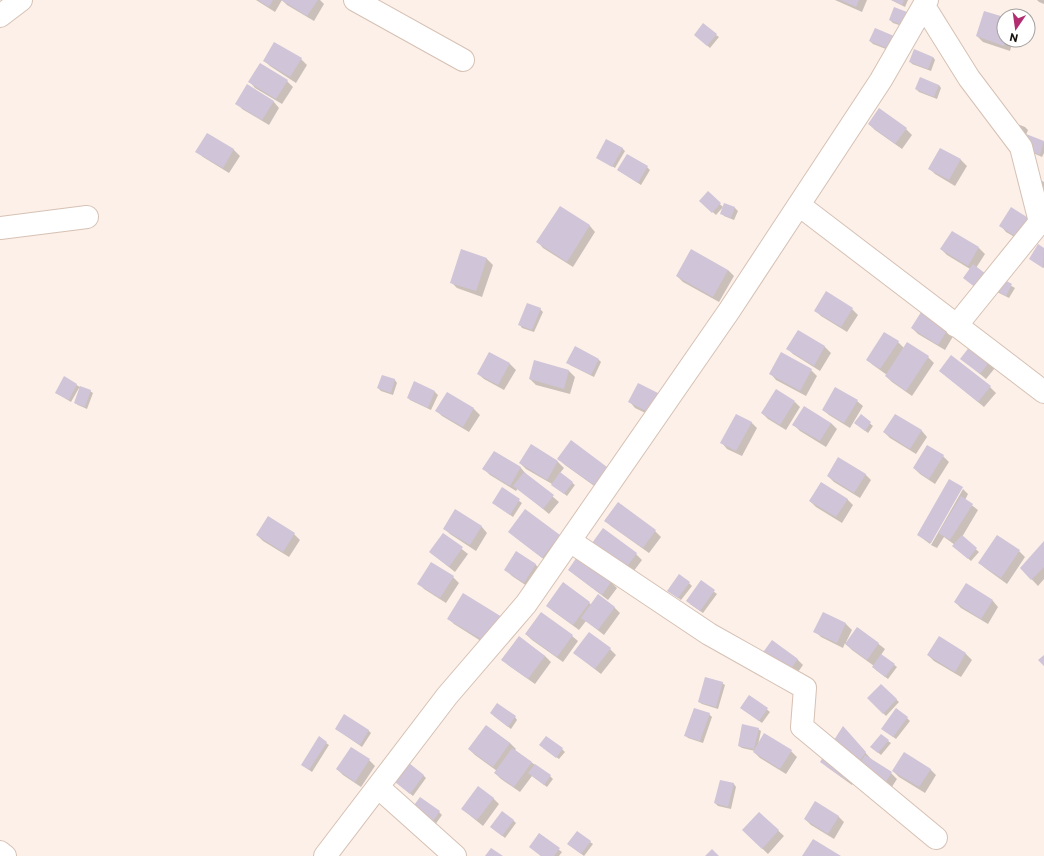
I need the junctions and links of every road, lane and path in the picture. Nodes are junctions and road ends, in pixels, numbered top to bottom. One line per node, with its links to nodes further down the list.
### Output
1 (21, 0): 4 (street)
2 (355, 0): 5 (street)
3 (926, 3): 6 (street); 8 (street)
4 (0, 16)
5 (463, 60)
6 (799, 205): 10 (street); 12 (street)
7 (87, 217): 9 (street)
8 (1042, 220): 10 (street)
9 (0, 228)
10 (956, 326): 11 (street)
11 (1044, 392)
12 (570, 541): 13 (street); 14 (street)
13 (378, 787): 17 (street); 18 (street)
14 (936, 838)
15 (0, 852): 16 (street)
16 (5, 856)
17 (325, 856)
18 (455, 856)

